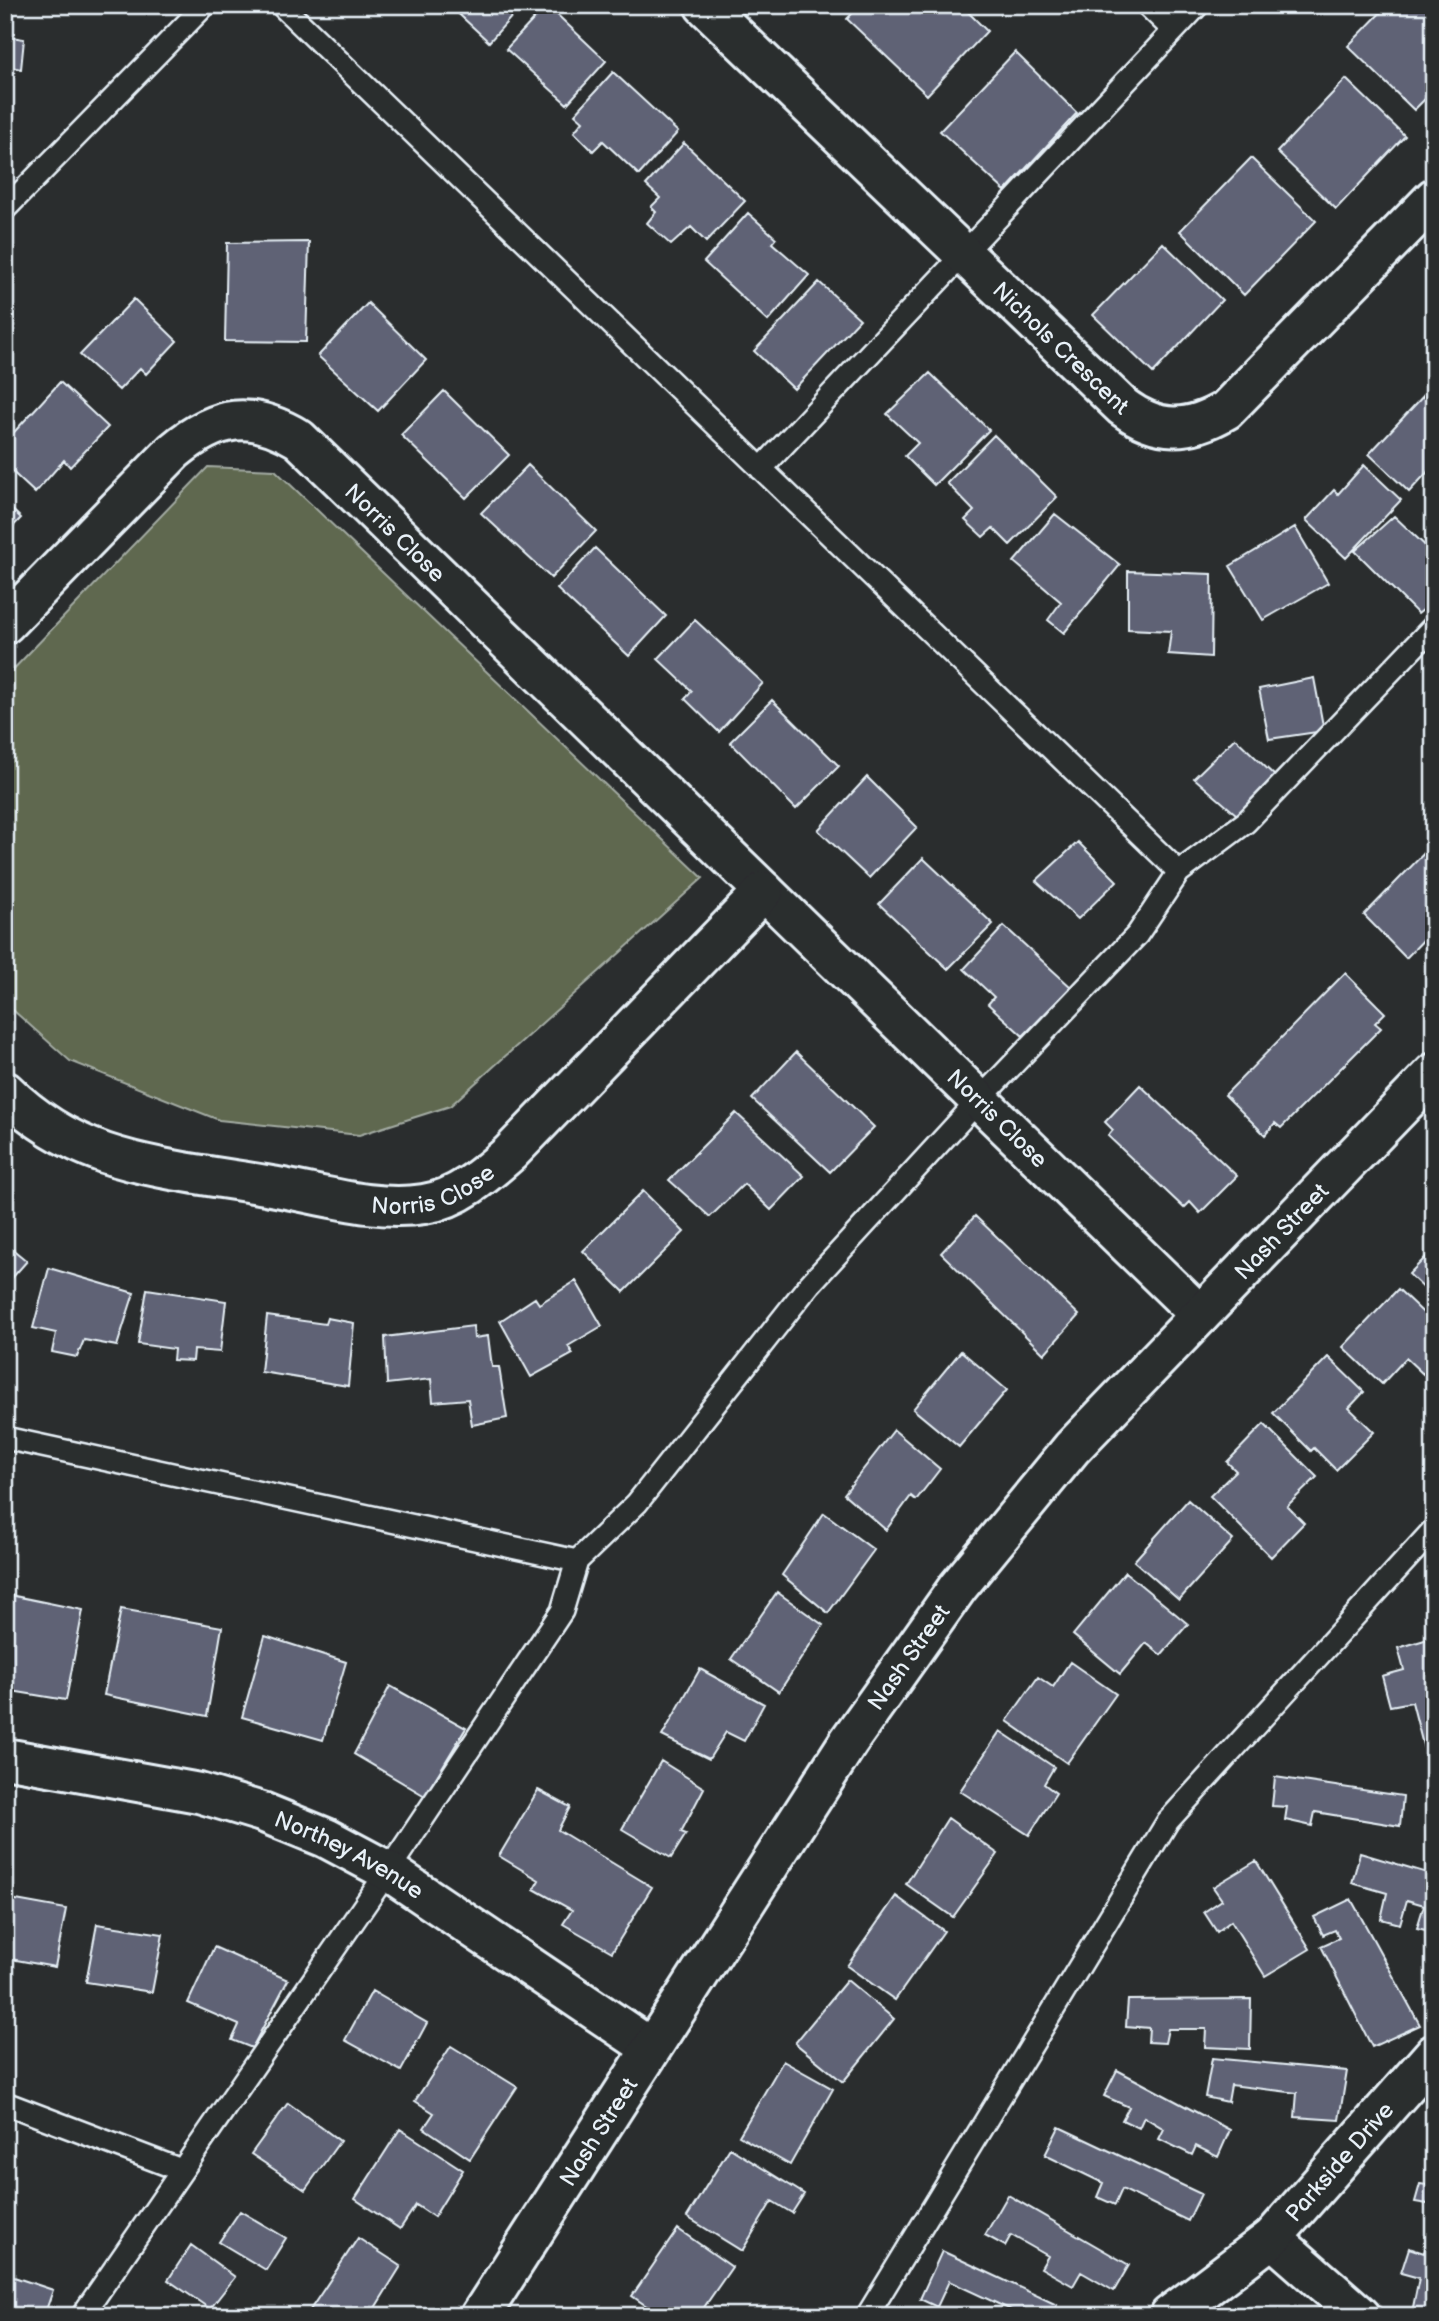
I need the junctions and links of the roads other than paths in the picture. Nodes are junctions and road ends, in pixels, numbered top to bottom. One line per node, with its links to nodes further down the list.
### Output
1 (205, 5): 8 (lane)
2 (281, 5): 10 (lane)
3 (704, 5): 9 (street, Nichols Crescent)
4 (1147, 5): 6 (lane)
5 (1198, 5): 6 (lane)
6 (1173, 30): 9 (lane)
7 (1434, 198): 9 (street, Nichols Crescent)
8 (5, 209)
9 (962, 253): 10 (lane)
10 (761, 469): 13 (lane)
11 (5, 624): 14 (street, Norris Close)
12 (1434, 626): 13 (lane)
13 (1179, 872): 17 (lane)
14 (764, 891): 16 (street, Norris Close); 17 (street, Norris Close)
15 (1434, 1073): 18 (street, Nash Street)
16 (5, 1091)
17 (979, 1100): 18 (street, Norris Close); 21 (lane)
18 (1200, 1315): 24 (street, Nash Street)
19 (5, 1438): 21 (lane)
20 (1434, 1529): 31 (lane)
21 (577, 1562): 23 (lane)
22 (5, 1758): 23 (street, Northey Avenue)
23 (388, 1871): 24 (street, Northey Avenue); 27 (lane)
24 (651, 2048): 30 (street, Nash Street)
25 (1434, 2054): 28 (street, Parkside Drive)
26 (5, 2103): 27 (lane)
27 (181, 2170): 29 (lane)
28 (1272, 2238): 32 (street, Parkside Drive); 33 (street, Parkside Drive)
29 (82, 2316)
30 (480, 2316)
31 (867, 2316)
32 (1170, 2316)
33 (1360, 2316)

